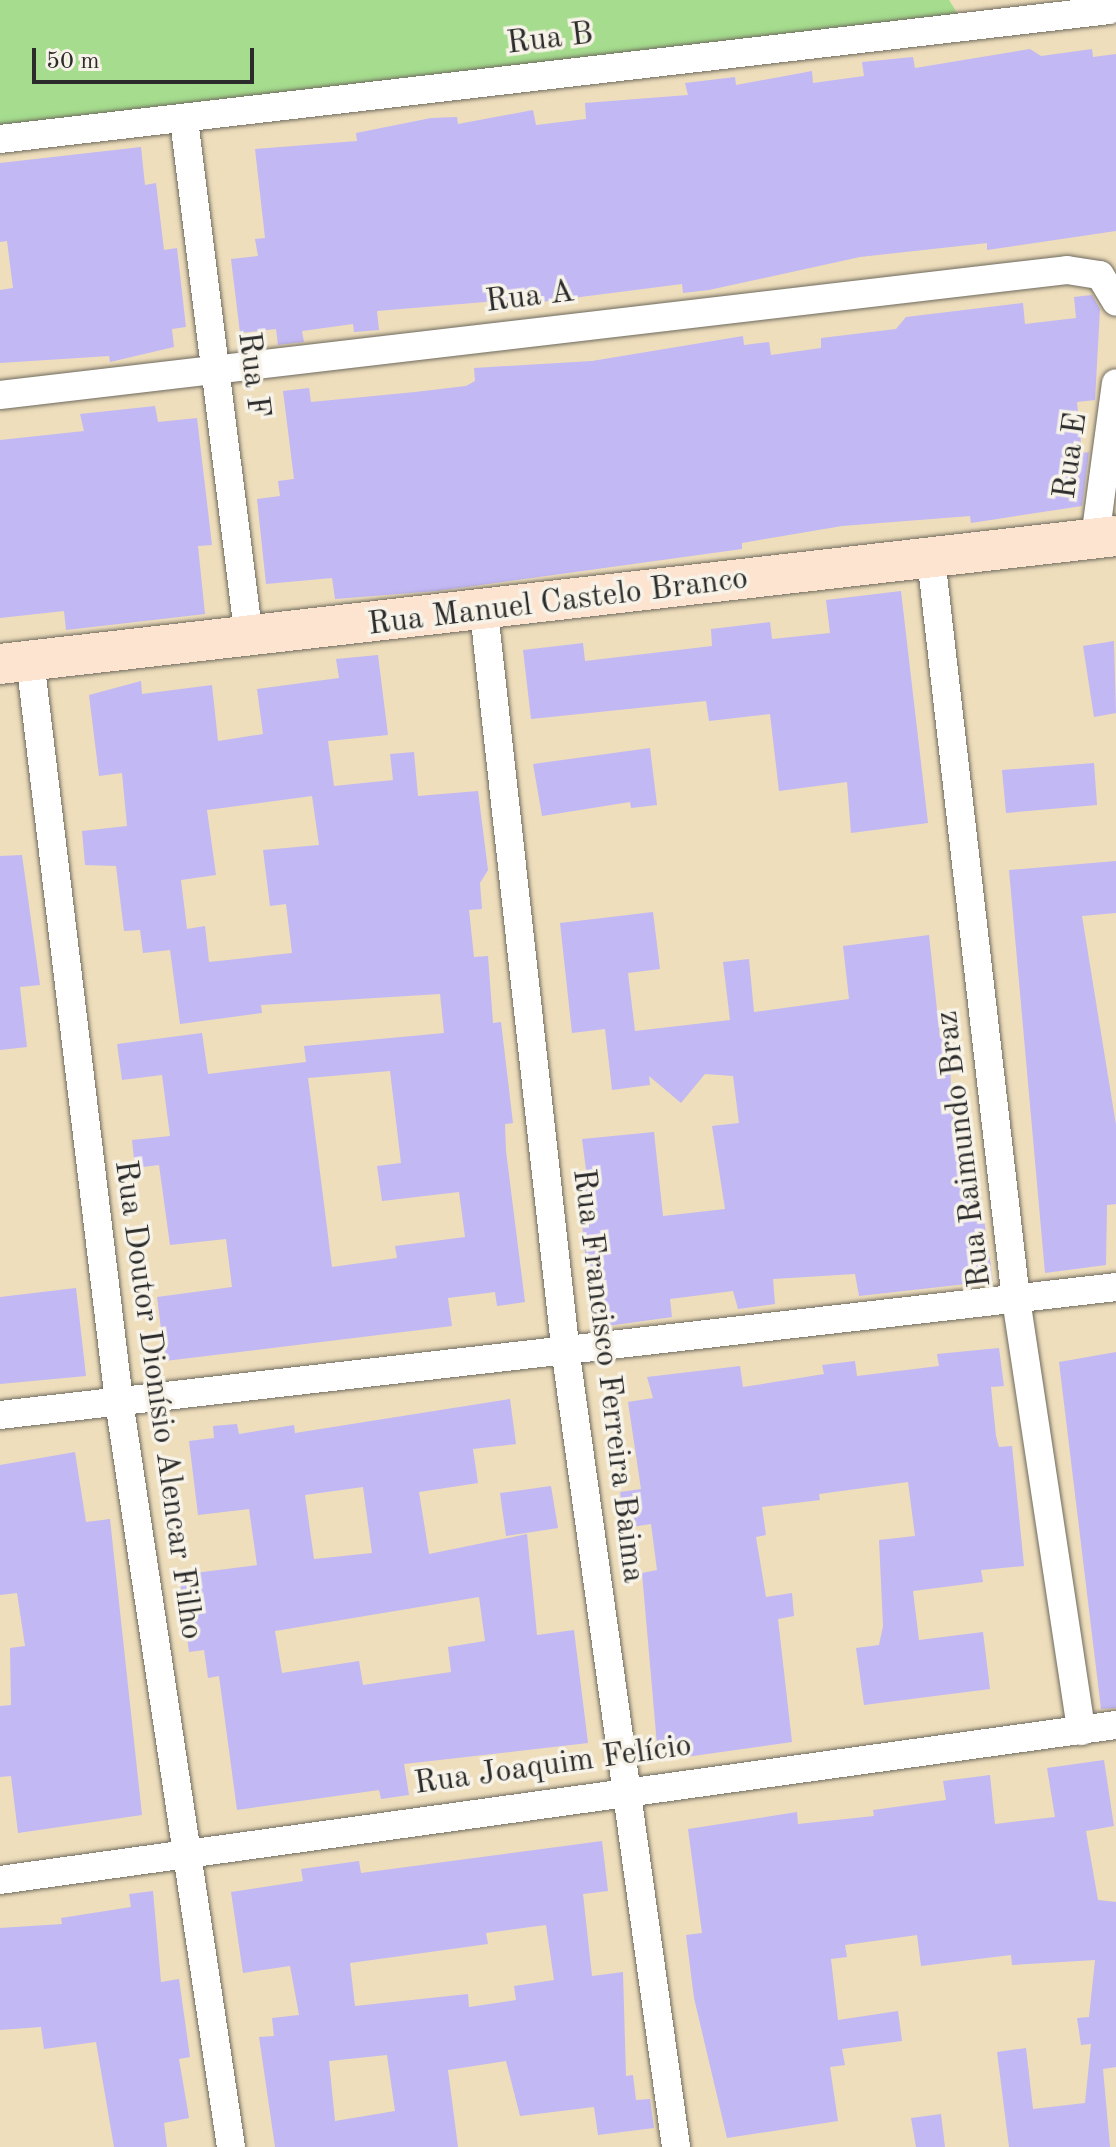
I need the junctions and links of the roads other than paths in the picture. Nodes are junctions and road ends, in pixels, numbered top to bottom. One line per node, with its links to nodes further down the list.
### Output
1 (1109, 10): 2 (street, Rua B)
2 (960, 11): 3 (street, Rua B)
3 (184, 120): 4 (street, Rua B); 6 (street, Rua F)
4 (0, 139)
5 (1116, 302): 6 (street, Rua A)
6 (218, 369): 8 (street, Rua A); 12 (street, Rua F)
7 (1116, 383): 9 (street, Rua E)
8 (0, 395)
9 (1106, 537): 10 (street, Rua Manuel Castelo Branco)
10 (931, 558): 11 (street, Rua Manuel Castelo Branco); 15 (street, Rua Raimundo Braz)
11 (484, 612): 12 (street, Rua Manuel Castelo Branco); 16 (street, Rua Francisco Ferreira Baima)
12 (249, 639): 13 (street, Rua Manuel Castelo Branco)
13 (15, 662): 17 (street, Rua Doutor Dionísio Alencar Filho)
14 (1116, 1287): 15 (street)
15 (1016, 1299): 16 (street); 20 (street, Rua Raimundo Braz)
16 (566, 1355): 17 (street); 21 (street, Rua Francisco Ferreira Baima)
17 (119, 1401): 18 (street); 22 (street, Rua Doutor Dionísio Alencar Filho)
18 (0, 1415)
19 (1116, 1725): 20 (street, Rua Joaquim Felício)
20 (1081, 1731): 21 (street, Rua Joaquim Felício)
21 (630, 1789): 22 (street, Rua Joaquim Felício); 25 (street, Rua Francisco Ferreira Baima)
22 (188, 1853): 23 (street, Rua Joaquim Felício); 24 (street, Rua Doutor Dionísio Alencar Filho)
23 (0, 1880)
24 (231, 2147)
25 (676, 2147)

